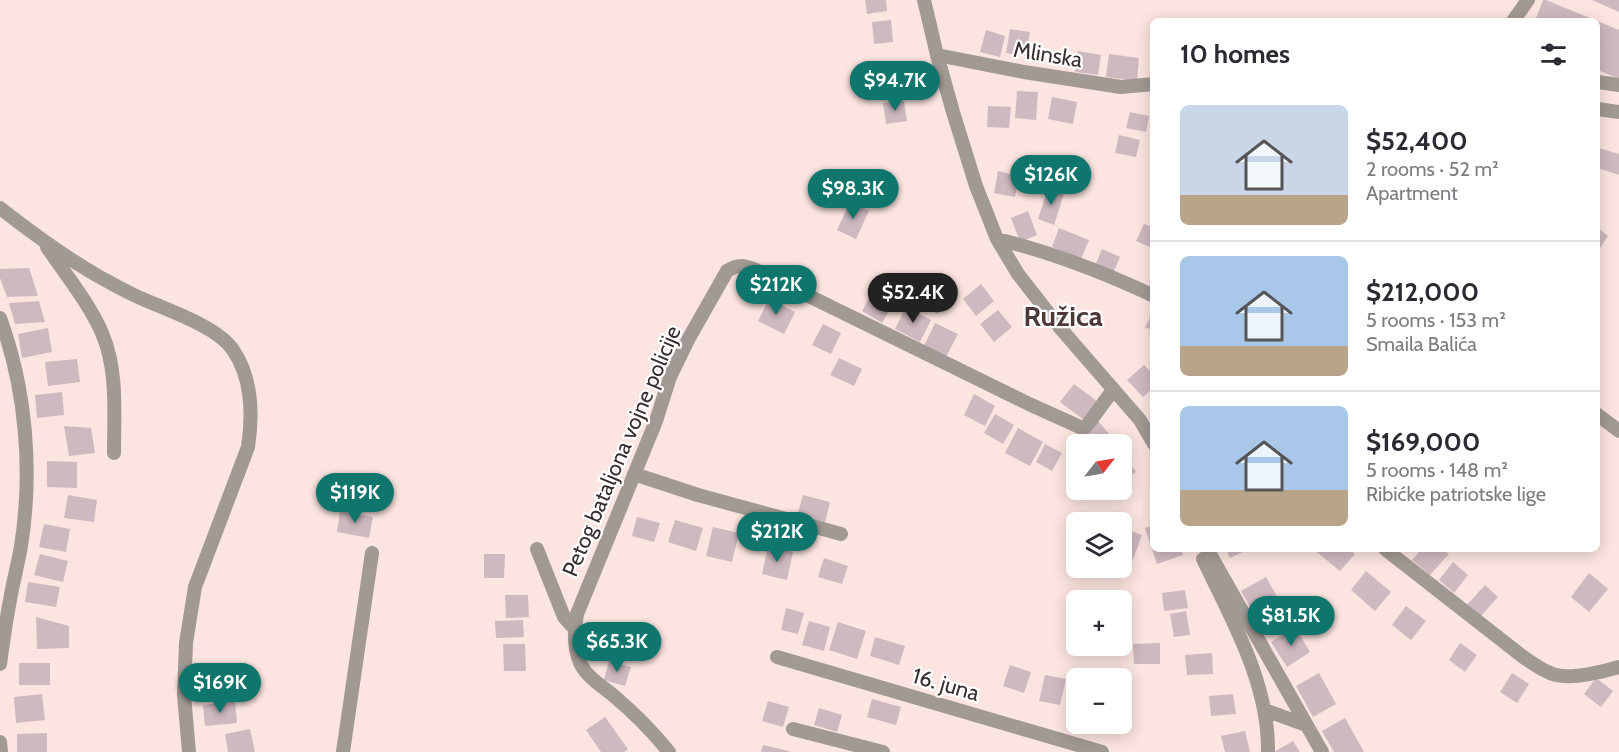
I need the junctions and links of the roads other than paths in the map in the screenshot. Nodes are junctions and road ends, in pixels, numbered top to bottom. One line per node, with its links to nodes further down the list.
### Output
1 (924, 0): 4 (street)
2 (1528, 0): 3 (street)
3 (1515, 18)
4 (937, 55): 6 (street, Mlinska); 11 (street)
5 (1600, 82): 7 (street)
6 (1150, 84)
7 (1619, 85)
8 (1600, 109): 9 (street)
9 (1619, 112)
10 (0, 208): 12 (street)
11 (997, 240): 13 (street); 15 (street)
12 (44, 243): 19 (street); 36 (street)
13 (1150, 294)
14 (0, 318): 29 (street)
15 (1113, 390): 17 (street); 20 (street, Petog bataljona vojne policije)
16 (1600, 417): 18 (street)
17 (1147, 418)
18 (1619, 431)
19 (114, 453)
20 (634, 474): 21 (street); 27 (street, Petog bataljona vojne policije)
21 (840, 534)
22 (537, 549): 27 (street)
23 (1200, 552): 31 (street)
24 (1209, 552): 32 (street)
25 (1389, 552): 30 (street)
26 (372, 553): 37 (street)
27 (574, 628): 38 (street)
28 (777, 657): 40 (street, 16. juna)
29 (0, 664)
30 (1619, 668)
31 (1266, 710): 32 (street); 41 (street)
32 (1306, 724): 42 (street)
33 (793, 729): 39 (street)
34 (0, 742): 35 (street)
35 (1, 752)
36 (189, 752)
37 (343, 752)
38 (669, 752)
39 (883, 752)
40 (1102, 752)
41 (1268, 752)
42 (1322, 752)

